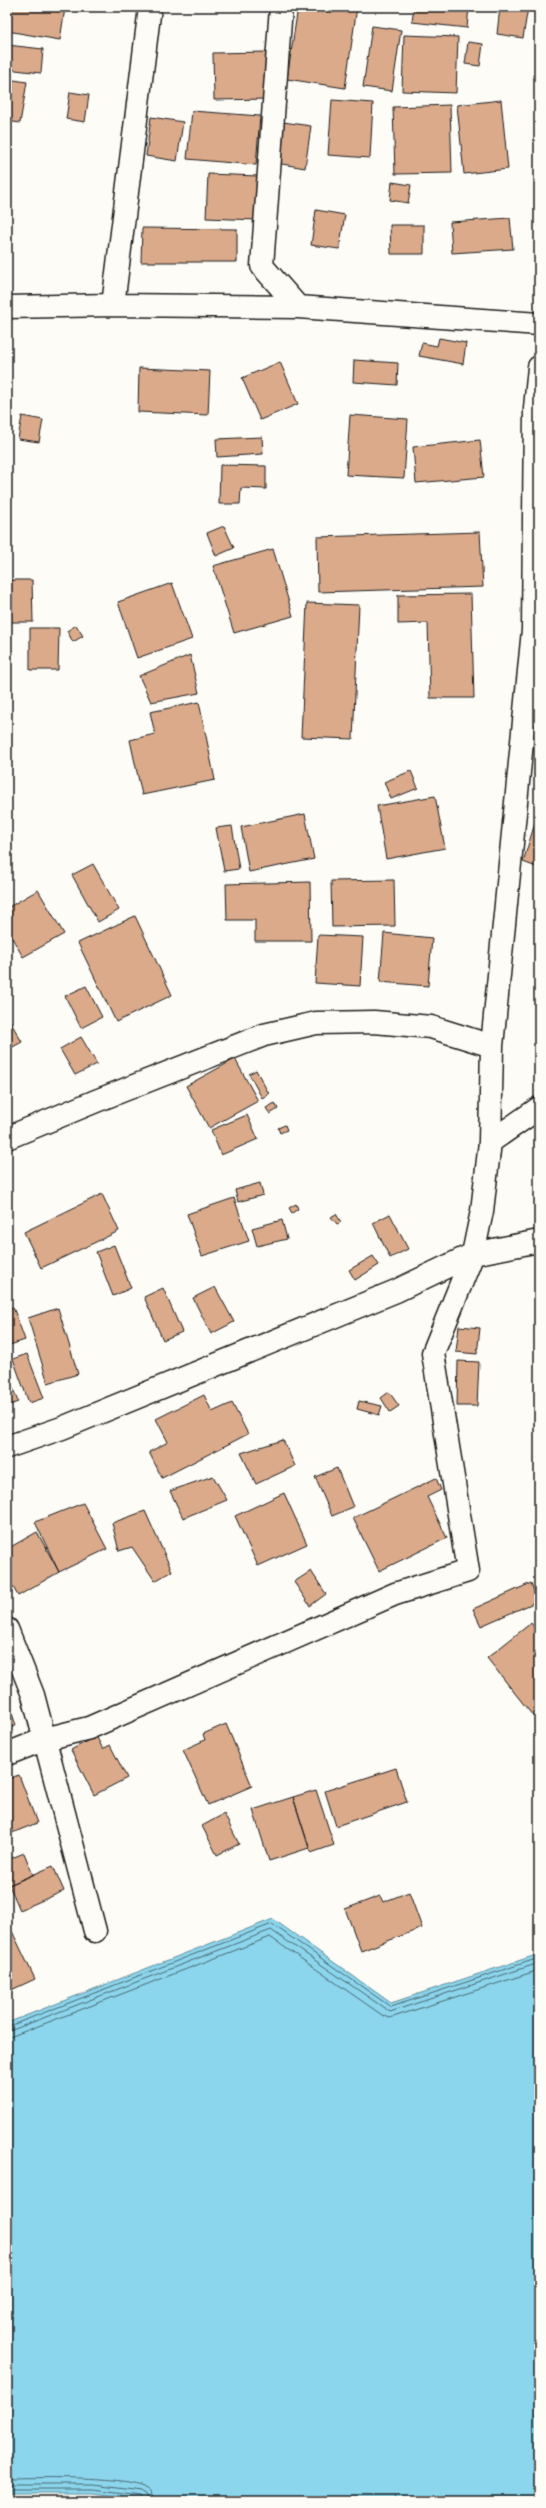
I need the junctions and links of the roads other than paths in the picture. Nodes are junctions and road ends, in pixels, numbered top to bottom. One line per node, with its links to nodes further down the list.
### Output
1 (150, 7): 3 (street)
2 (281, 7): 5 (street)
3 (113, 305): 4 (street); 5 (street)
4 (7, 307)
5 (298, 307): 6 (street)
6 (539, 324)
7 (539, 367): 8 (street)
8 (536, 629): 9 (street)
9 (492, 1046): 11 (street); 12 (street)
10 (539, 1108): 12 (street)
11 (7, 1138)
12 (490, 1142): 14 (street)
13 (539, 1241): 14 (street)
14 (473, 1254): 15 (street); 17 (street)
15 (7, 1447)
16 (7, 1629): 17 (street)
17 (45, 1739): 18 (street); 19 (street)
18 (7, 1754)
19 (95, 1931)

